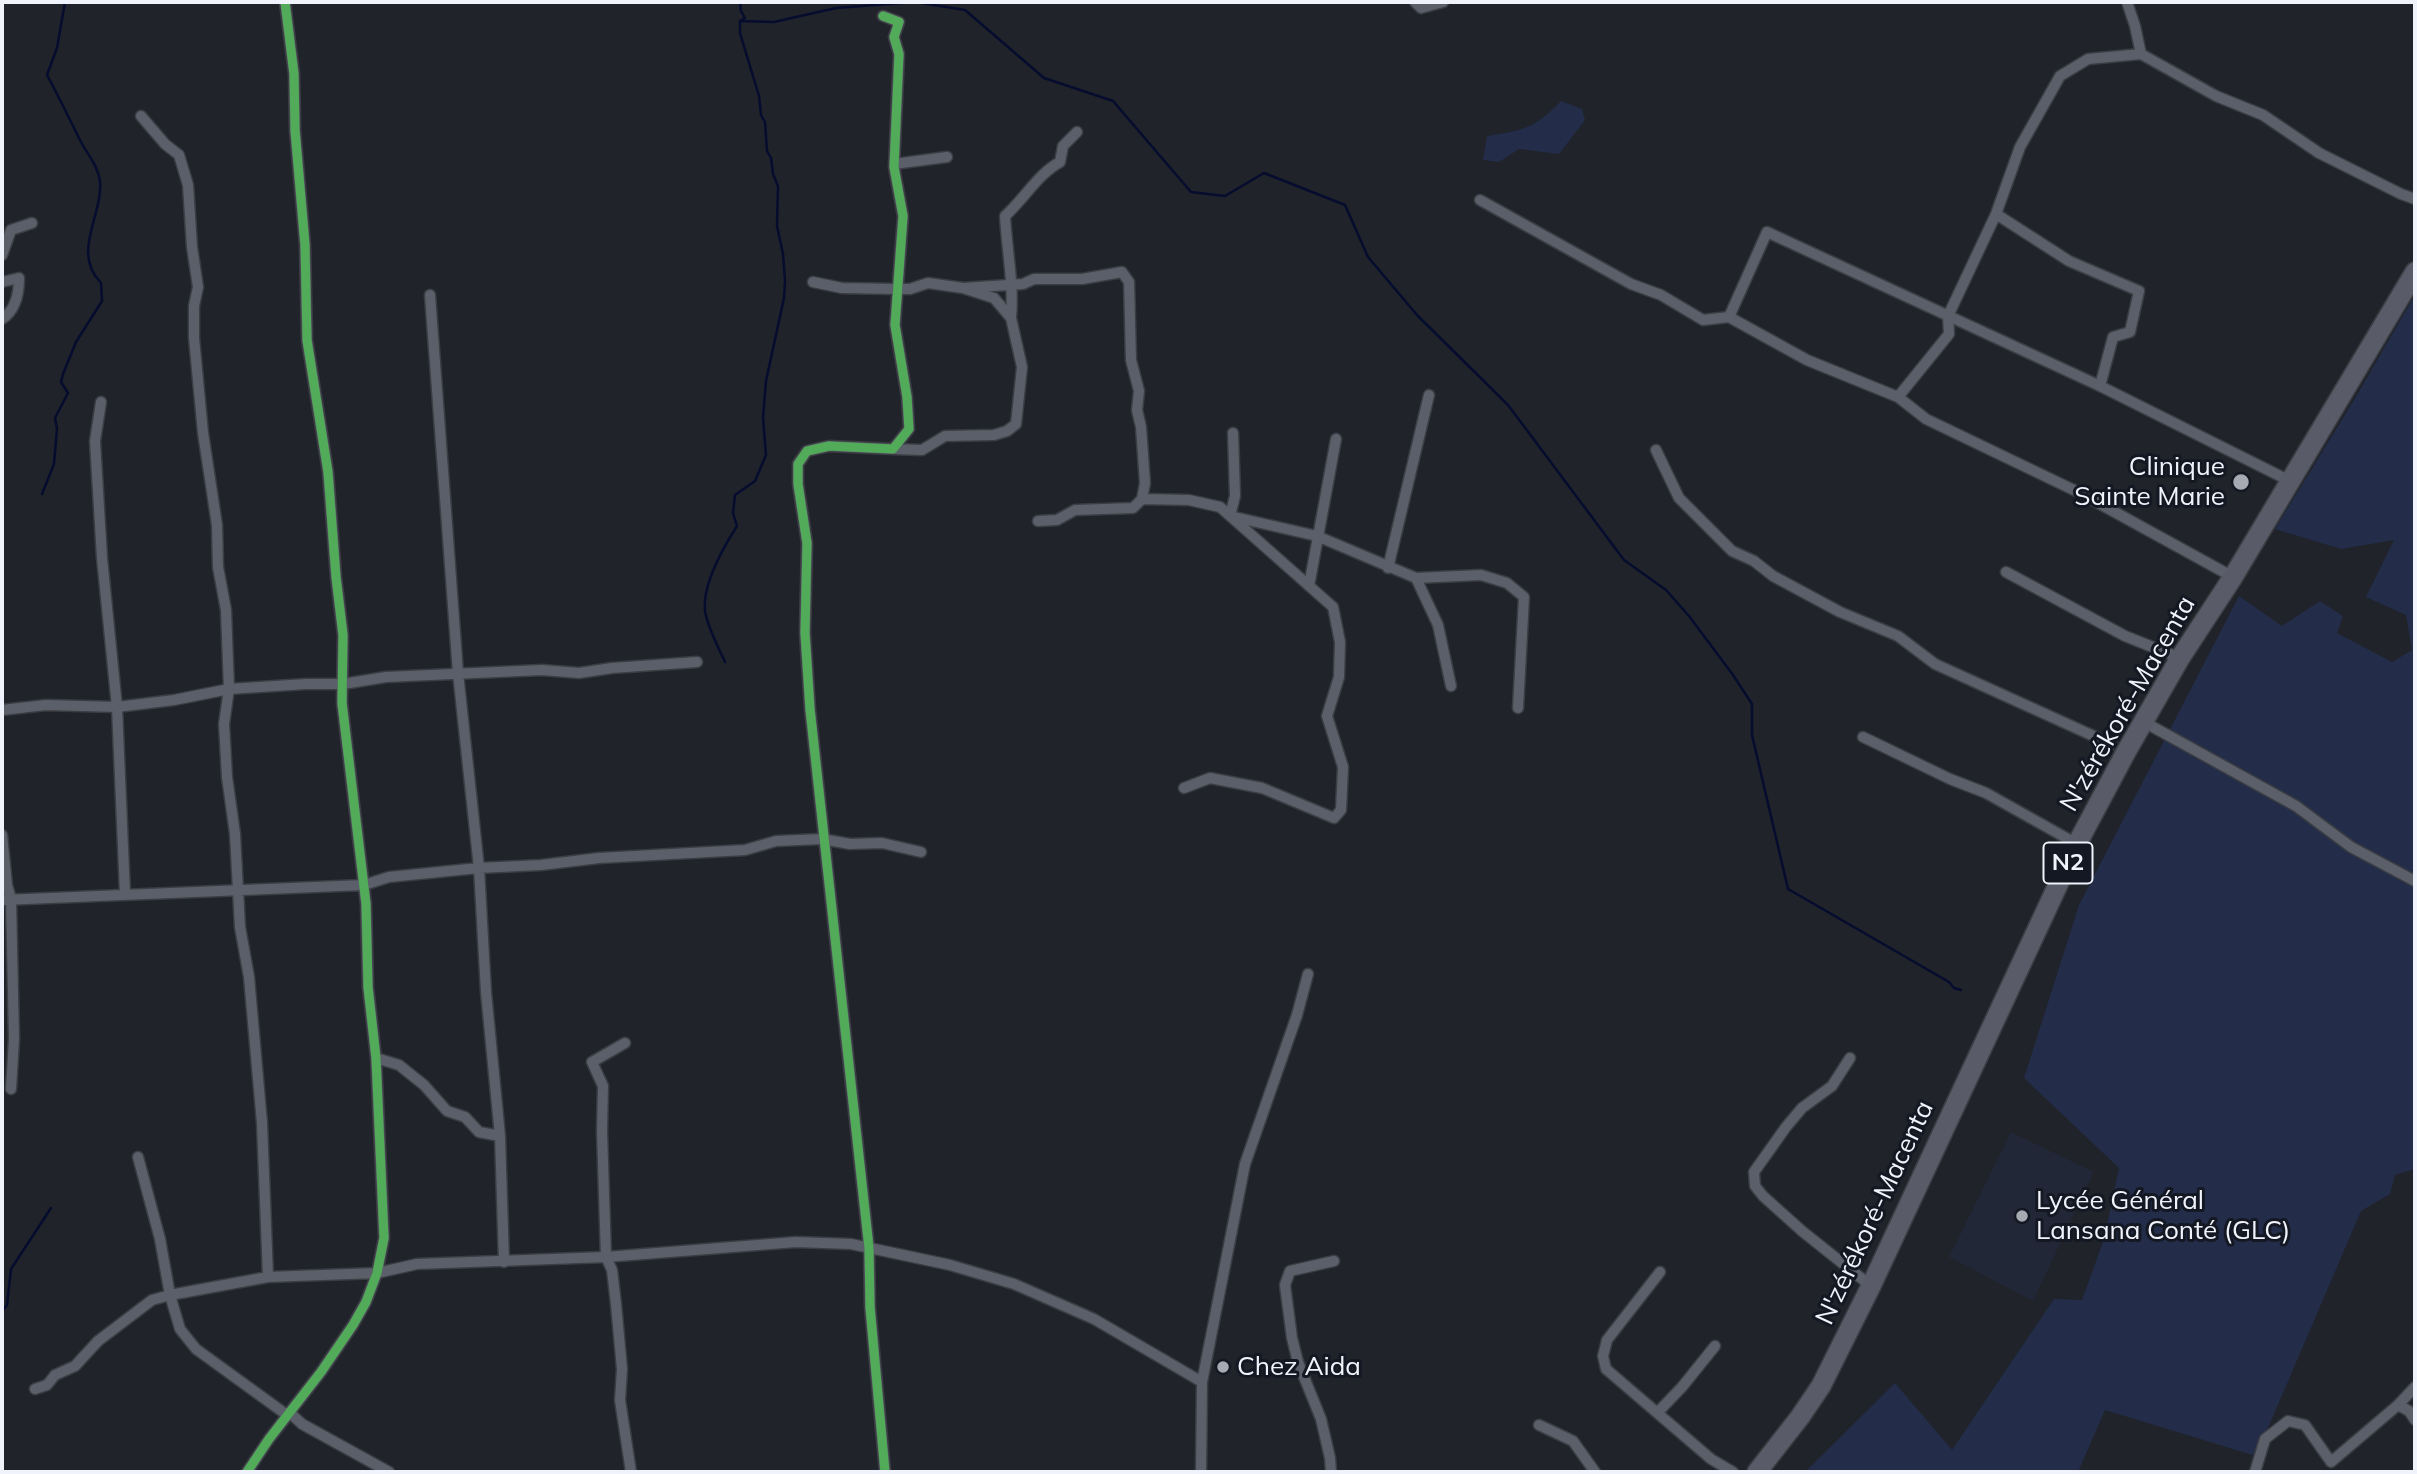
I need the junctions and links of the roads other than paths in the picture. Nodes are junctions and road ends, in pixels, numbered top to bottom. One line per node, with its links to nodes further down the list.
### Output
1 (285, 2): 48 (street)
2 (1415, 2): 3 (street)
3 (1443, 2)
4 (2127, 2): 6 (street)
5 (883, 16): 10 (street)
6 (2141, 54): 11 (street); 13 (street)
7 (141, 117): 50 (street)
8 (1077, 132): 19 (street)
9 (947, 157): 10 (street)
10 (894, 164): 21 (street)
11 (2415, 198)
12 (1480, 200): 24 (street)
13 (1996, 214): 23 (street); 27 (street)
14 (32, 223): 15 (street)
15 (2, 256)
16 (2415, 272): 35 (highway, N'zérékoré-Macenta / N2)
17 (2, 282): 26 (street)
18 (813, 282): 21 (street)
19 (1013, 285): 20 (street); 25 (street); 36 (street)
20 (963, 288): 21 (street); 25 (street)
21 (898, 289): 33 (street)
22 (430, 295): 47 (street)
23 (1948, 316): 24 (street); 27 (street); 29 (street)
24 (1728, 317): 29 (street)
25 (1012, 318): 33 (street)
26 (2, 319)
27 (2100, 386): 35 (street)
28 (1429, 395): 40 (street)
29 (1898, 397): 42 (street)
30 (101, 402): 51 (street)
31 (1233, 433): 37 (street)
32 (1336, 439): 39 (street)
33 (893, 449): 59 (street)
34 (1656, 450): 56 (street)
35 (2290, 481): 42 (highway, N'zérékoré-Macenta / N2)
36 (1142, 499): 37 (street); 38 (street)
37 (1230, 516): 39 (street); 44 (street)
38 (1038, 521)
39 (1317, 536): 40 (street); 44 (street)
40 (1388, 568): 43 (street)
41 (2006, 572): 45 (street)
42 (2233, 577): 45 (highway, N'zérékoré-Macenta / N2)
43 (1416, 579): 49 (street); 52 (street)
44 (1310, 586): 57 (street)
45 (2180, 658): 54 (highway, N'zérékoré-Macenta / N2)
46 (697, 662): 47 (street)
47 (458, 673): 48 (street); 62 (street)
48 (343, 684): 50 (street); 64 (street)
49 (1451, 686)
50 (229, 690): 51 (street); 65 (street)
51 (117, 706): 53 (street); 66 (street)
52 (1518, 708)
53 (2, 710)
54 (2144, 722): 60 (highway, N'zérékoré-Macenta / N2); 63 (street)
55 (1863, 737): 60 (street)
56 (2098, 738)
57 (1184, 788)
58 (2, 835): 67 (street)
59 (822, 839): 61 (street); 62 (street); 75 (street)
60 (2077, 844): 82 (highway, N'zérékoré-Macenta / N2)
61 (921, 852)
62 (480, 868): 64 (street); 73 (street)
63 (2415, 881)
64 (364, 885): 65 (street); 70 (street)
65 (237, 889): 66 (street); 81 (street)
66 (125, 894): 67 (street)
67 (7, 900): 72 (street)
68 (1308, 974): 85 (street)
69 (625, 1043): 76 (street)
70 (376, 1058): 73 (street); 80 (street)
71 (1850, 1058): 82 (street)
72 (10, 1089)
73 (500, 1136): 78 (street)
74 (138, 1157): 83 (street)
75 (869, 1248): 76 (street); 85 (street); 96 (street)
76 (606, 1257): 78 (street); 95 (street)
77 (1334, 1261): 98 (street)
78 (504, 1262): 80 (street)
79 (1660, 1272): 89 (street)
80 (377, 1273): 81 (street); 91 (street)
81 (268, 1277): 83 (street)
82 (1871, 1286): 101 (highway, N'zérékoré-Macenta / N2)
83 (170, 1295): 87 (street); 91 (street)
84 (1715, 1346): 89 (street)
85 (1202, 1382): 97 (street)
86 (2415, 1387): 88 (street)
87 (35, 1390)
88 (2398, 1405): 90 (street); 102 (street)
89 (1657, 1412): 100 (street)
90 (2413, 1413)
91 (288, 1414): 93 (street); 94 (street)
92 (1539, 1425): 99 (street)
93 (247, 1472)
94 (388, 1472)
95 (631, 1472)
96 (885, 1472)
97 (1201, 1472)
98 (1331, 1472)
99 (1595, 1472)
100 (1733, 1472)
101 (1757, 1472)
102 (2255, 1472)

